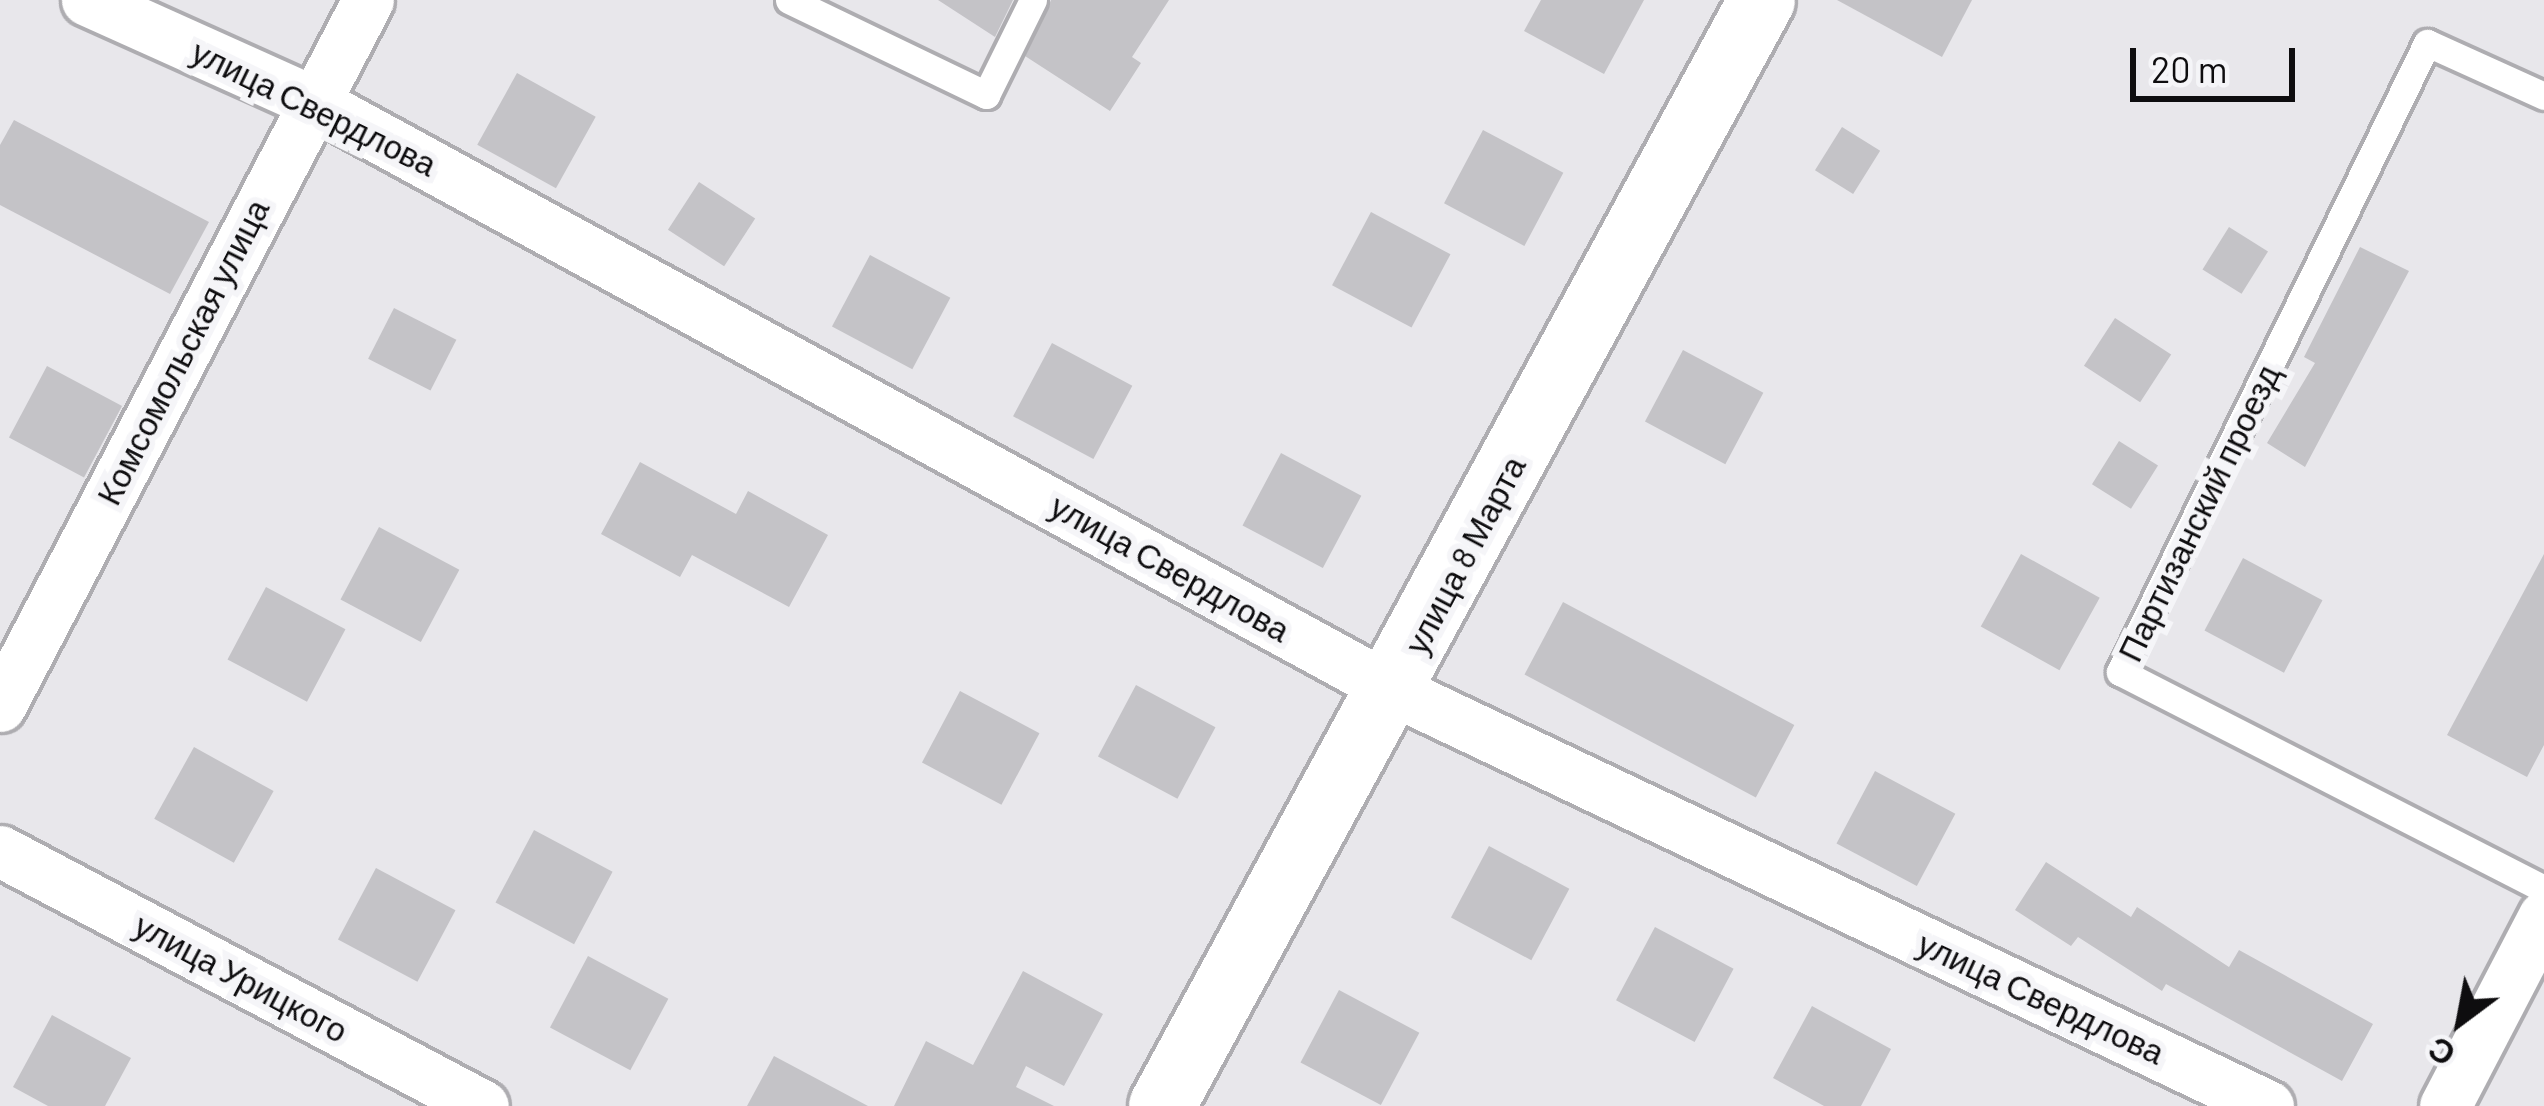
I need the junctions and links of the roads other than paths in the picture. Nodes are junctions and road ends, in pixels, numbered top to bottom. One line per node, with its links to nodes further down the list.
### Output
1 (87, 0): 7 (street, улица Свердлова)
2 (368, 0): 7 (street, Комсомольская улица)
3 (789, 0): 4 (lane)
4 (1033, 0)
5 (1762, 0): 8 (main road, улица 8 Марта)
6 (2544, 96): 11 (lane, Партизанский проезд)
7 (313, 100): 8 (street, улица Свердлова); 9 (street, Комсомольская улица)
8 (1393, 690): 14 (main road, улица 8 Марта); 15 (street, улица Свердлова)
9 (0, 706)
10 (0, 850): 13 (street, улица Урицкого)
11 (2544, 889)
12 (2544, 916): 16 (street)
13 (483, 1106)
14 (1162, 1106)
15 (2269, 1106)
16 (2445, 1106)

